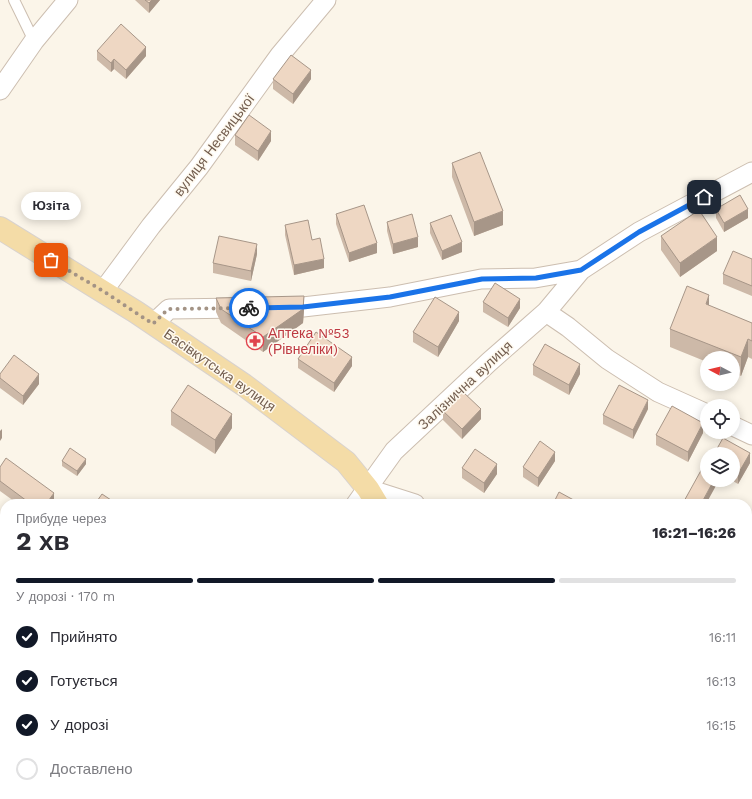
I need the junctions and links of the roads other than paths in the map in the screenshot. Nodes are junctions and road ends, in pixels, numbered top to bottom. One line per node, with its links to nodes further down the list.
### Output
1 (14, 0): 4 (lane)
2 (68, 0): 4 (street)
3 (326, 0): 9 (street, вулиця Несвицької)
4 (34, 41): 5 (street)
5 (0, 90)
6 (752, 172): 8 (street, Залізнична вулиця)
7 (0, 228): 9 (main road, Басівкутська вулиця)
8 (581, 270): 10 (street, Залізнична вулиця); 11 (street, Залізнична вулиця)
9 (103, 291): 11 (main road, Басівкутська вулиця)
10 (546, 312): 12 (street); 15 (street, Залізнична вулиця)
11 (153, 324): 15 (main road, Басівкутська вулиця)
12 (700, 411)
13 (740, 429): 14 (street)
14 (752, 435)
15 (367, 499)

